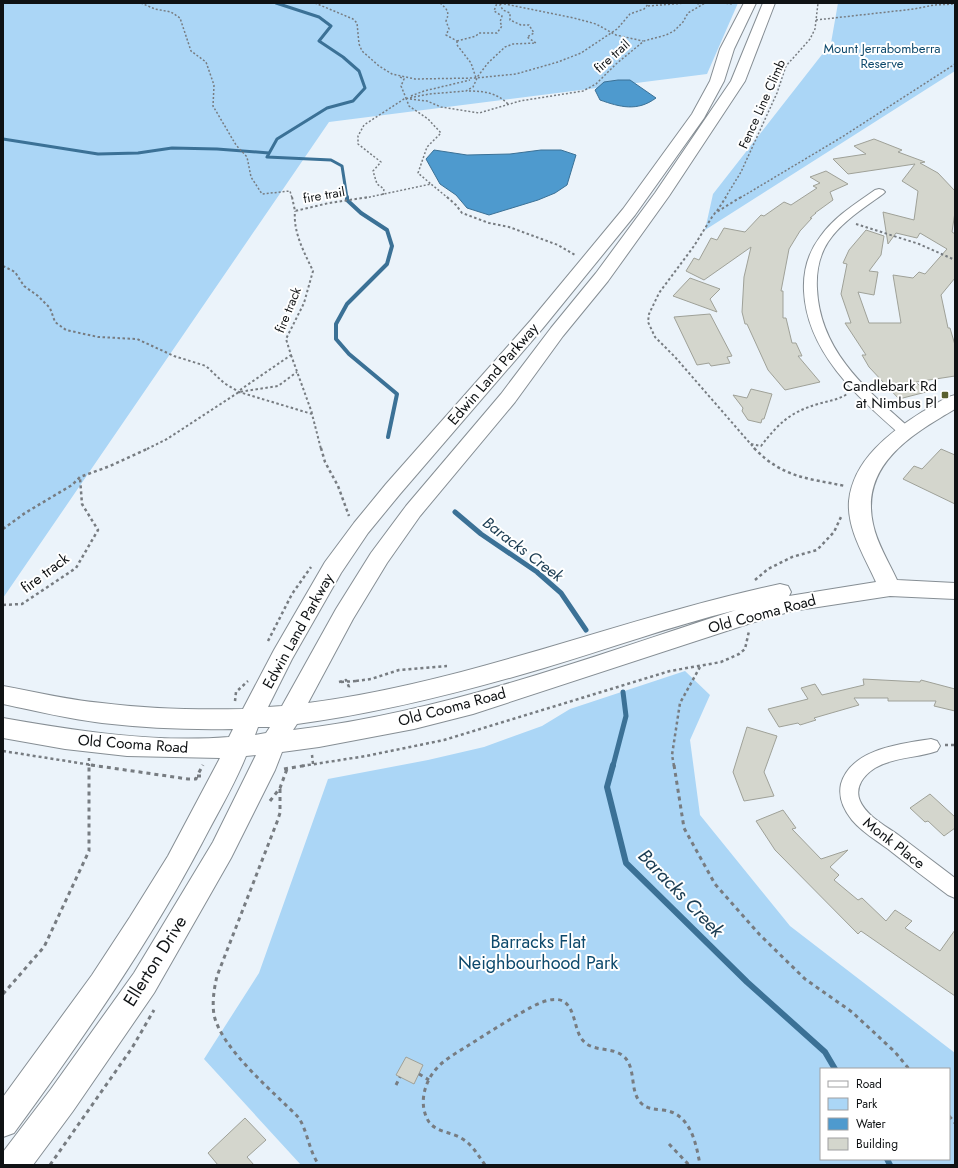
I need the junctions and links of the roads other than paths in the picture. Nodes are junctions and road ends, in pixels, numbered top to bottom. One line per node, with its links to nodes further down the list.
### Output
1 (742, 3): 13 (main road, Edwin Land Parkway)
2 (768, 3): 12 (main road, Edwin Land Parkway)
3 (879, 192): 5 (street)
4 (955, 401): 5 (main road)
5 (906, 432): 7 (main road)
6 (955, 576): 7 (main road)
7 (888, 582): 8 (main road); 9 (main road, Old Cooma Road); 9 (main road, Old Cooma Road)
8 (955, 591)
9 (611, 648): 10 (main road, Old Cooma Road)
10 (586, 656): 12 (main road, Old Cooma Road); 15 (main road, Old Cooma Road)
11 (3, 695): 13 (main road, Old Cooma Road)
12 (289, 715): 13 (main road, Old Cooma Road); 15 (main road, Edwin Land Parkway)
13 (250, 718): 17 (main road, Edwin Land Parkway)
14 (3, 728): 17 (main road, Old Cooma Road)
15 (273, 743): 17 (main road, Old Cooma Road); 20 (main road, Ellerton Drive)
16 (931, 746): 18 (street, Monk Place)
17 (238, 747): 19 (main road, Ellerton Drive)
18 (955, 889)
19 (3, 1122)
20 (13, 1165)

